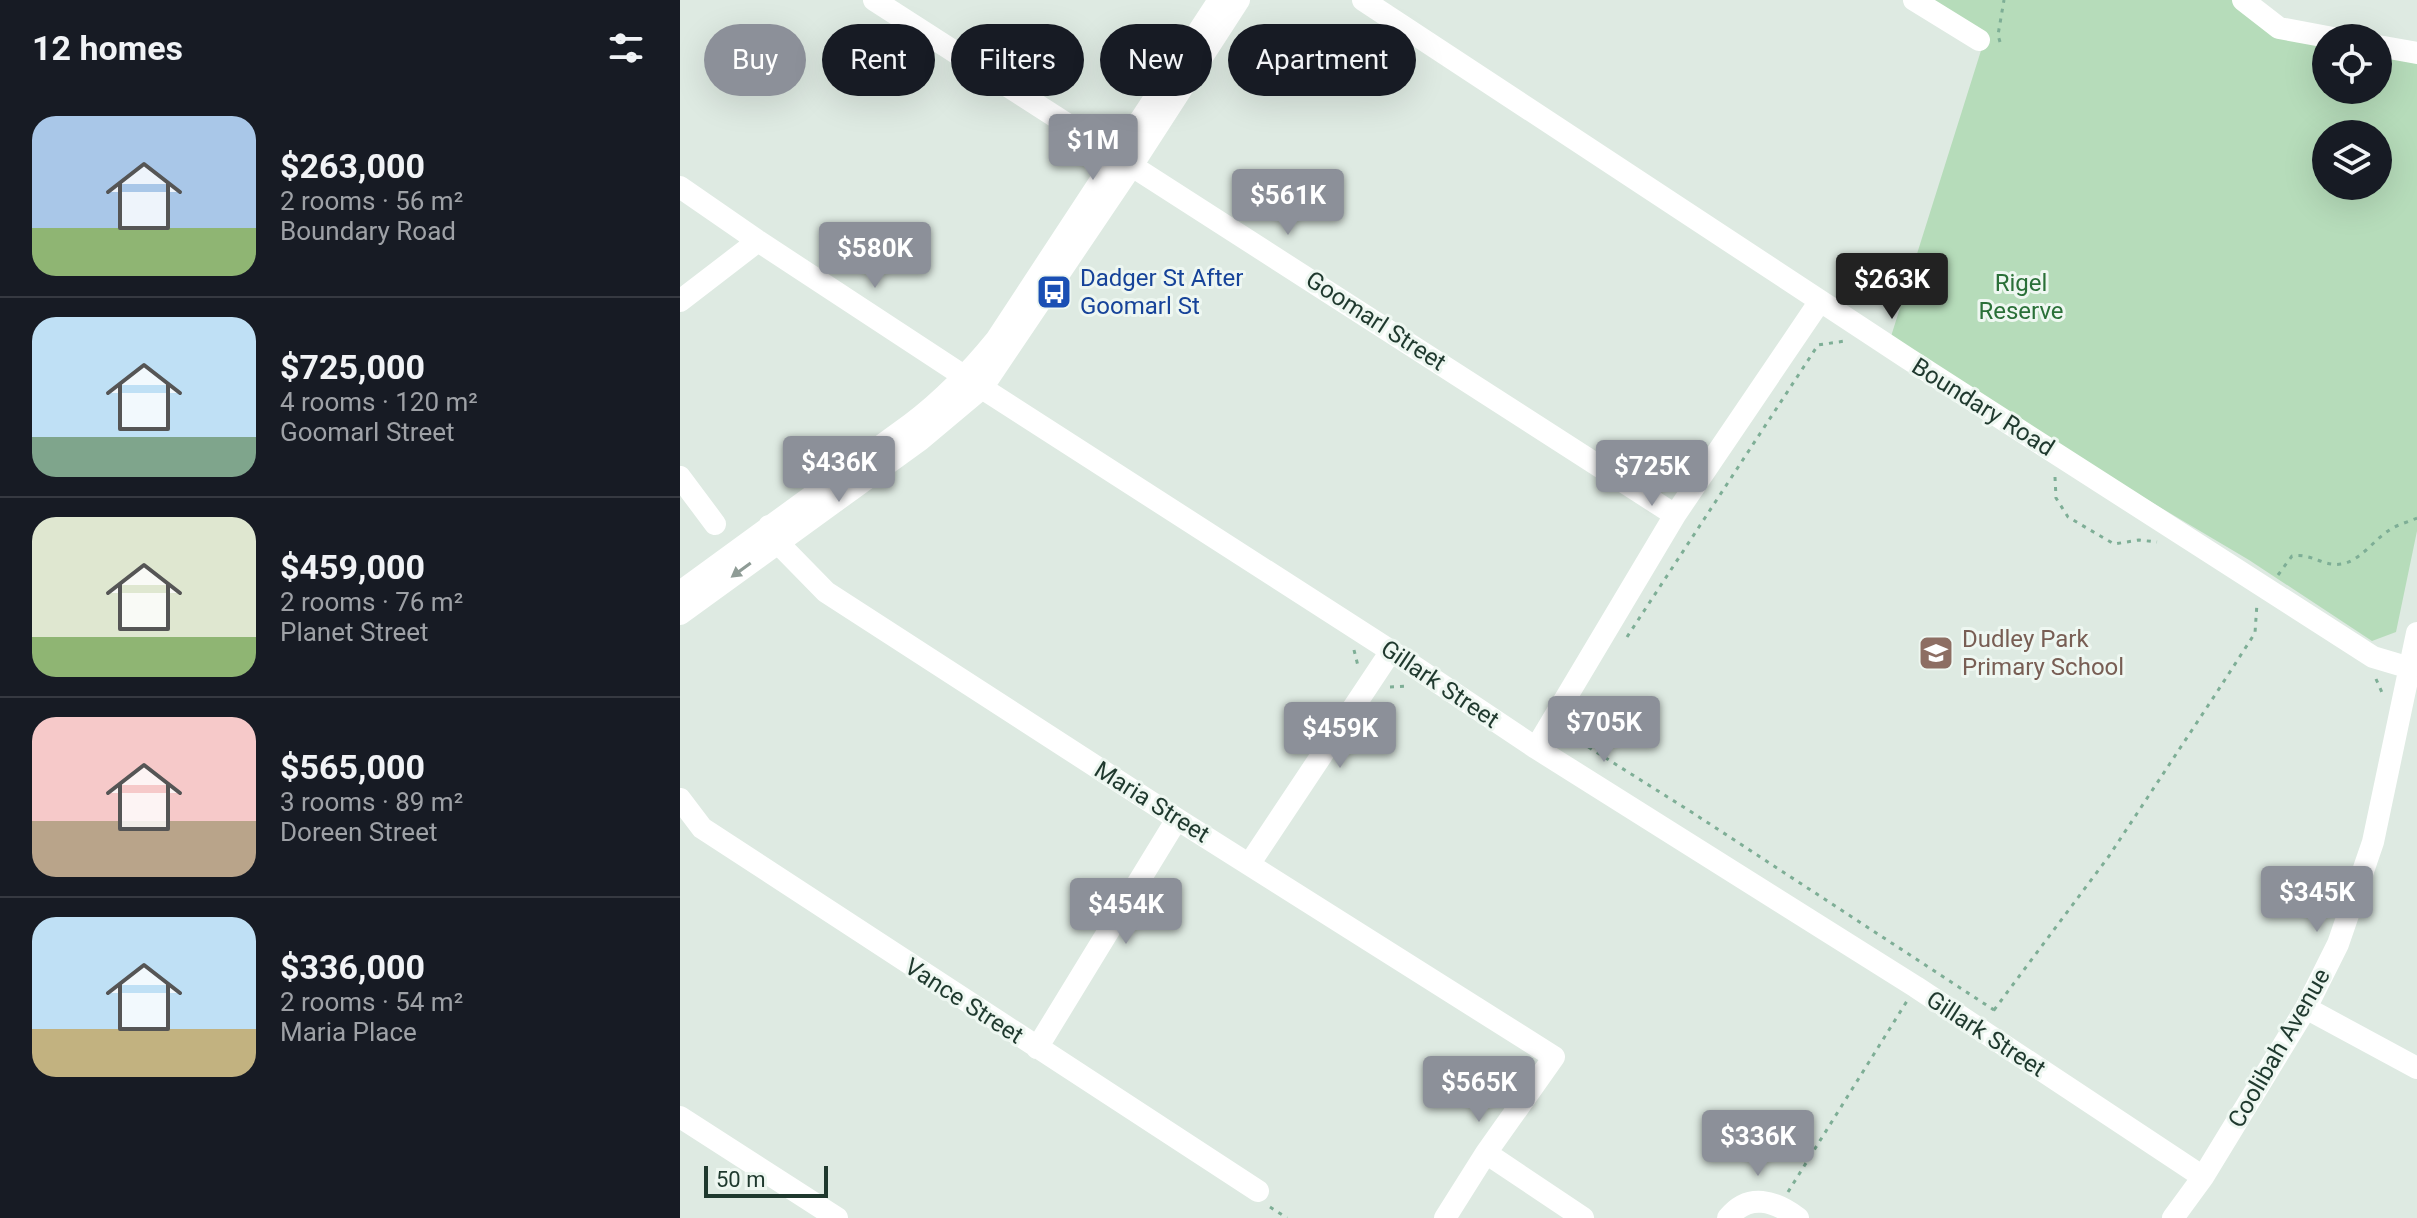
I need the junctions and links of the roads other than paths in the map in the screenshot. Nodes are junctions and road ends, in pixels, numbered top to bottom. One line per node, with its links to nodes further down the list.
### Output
1 (874, 0): 11 (street, Goomarl Street)
2 (1219, 0): 11 (street)
3 (1239, 0): 11 (street)
4 (1363, 0): 15 (street, Boundary Road)
5 (1914, 0): 8 (street)
6 (2243, 0): 7 (street)
7 (2312, 34)
8 (1989, 41)
9 (2392, 49): 10 (street)
10 (2417, 53)
11 (1126, 160): 16 (street); 18 (street, Goomarl Street)
12 (680, 187): 13 (street, Gillark Street)
13 (758, 241): 14 (street); 16 (street, Gillark Street)
14 (680, 301)
15 (1820, 301): 18 (street); 25 (street, Boundary Road)
16 (974, 383): 20 (street); 24 (street, Gillark Street)
17 (680, 477): 19 (street)
18 (1675, 515): 26 (street)
19 (715, 524)
20 (773, 534): 21 (street); 22 (street, one-way to 22); 28 (street, Maria Street)
21 (680, 592)
22 (680, 614)
23 (2417, 633): 25 (street, Coolibah Avenue)
24 (1391, 651): 26 (street, Gillark Street); 29 (street)
25 (2410, 668): 30 (street, Coolibah Avenue)
26 (1536, 748): 35 (street, Gillark Street)
27 (680, 799): 31 (street, Vance Street)
28 (1177, 819): 29 (street, Maria Street); 31 (street)
29 (1250, 863): 34 (street, Maria Street)
30 (2306, 1008): 32 (street); 35 (street, Coolibah Avenue)
31 (1037, 1048): 36 (street, Vance Street)
32 (2417, 1068)
33 (680, 1117): 38 (street)
34 (1486, 1153): 39 (street); 40 (street)
35 (2203, 1177): 42 (street, Coolibah Avenue)
36 (1258, 1191)
37 (1789, 1212): 41 (street)
38 (837, 1218)
39 (1445, 1218)
40 (1583, 1218)
41 (1728, 1218)
42 (2173, 1218)

